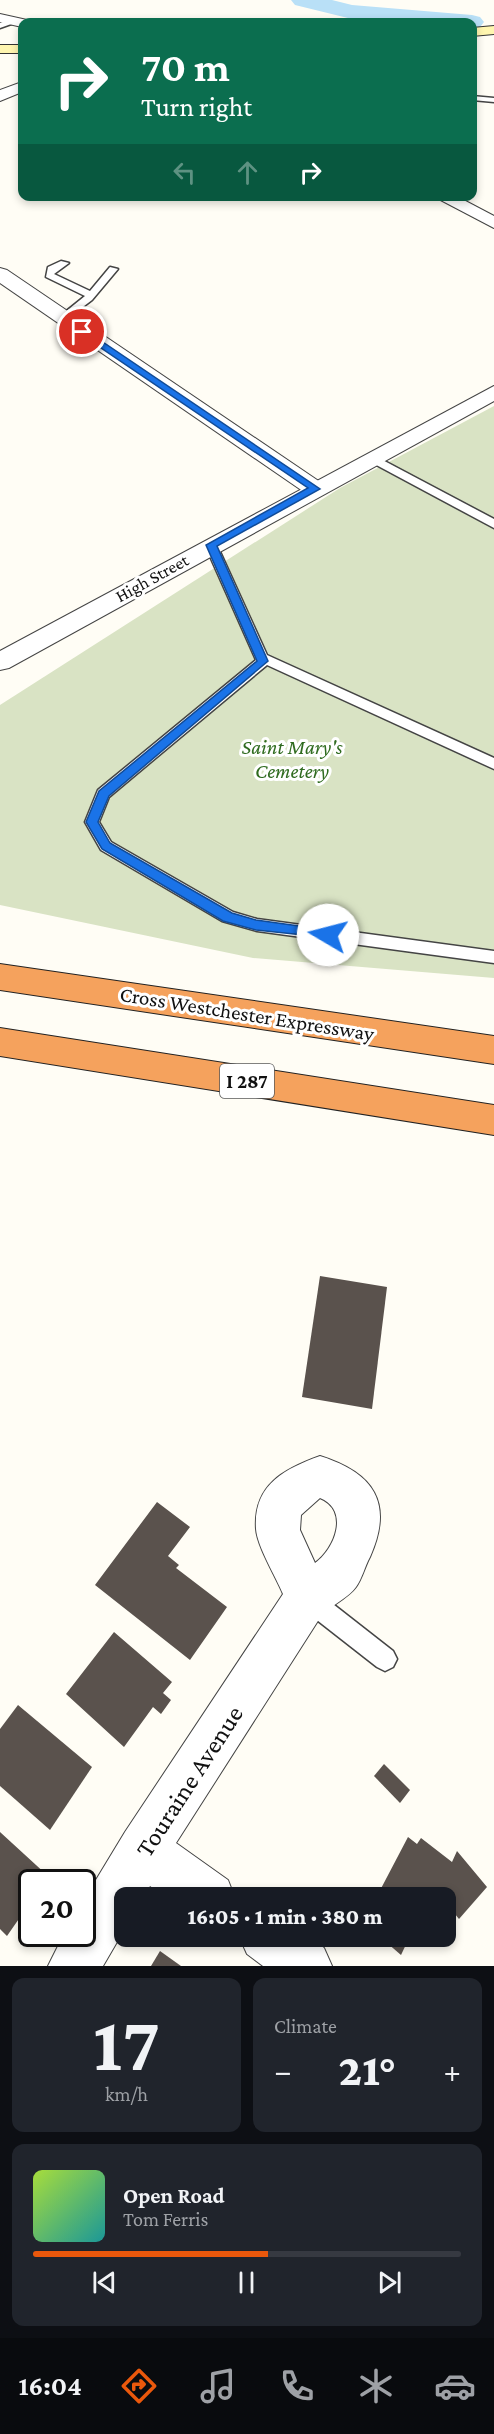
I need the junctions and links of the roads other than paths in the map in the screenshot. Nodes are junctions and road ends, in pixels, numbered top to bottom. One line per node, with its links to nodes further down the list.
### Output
1 (494, 30): 2 (main road)
2 (477, 32)
3 (0, 49): 4 (main road)
4 (18, 49)
5 (18, 89): 6 (street)
6 (0, 96)
7 (477, 98): 8 (lane)
8 (494, 100)
9 (451, 201): 10 (street)
10 (494, 223)
11 (64, 263): 14 (lane)
12 (113, 268): 14 (lane)
13 (0, 274): 15 (street)
14 (92, 295): 15 (lane)
15 (63, 319): 18 (street)
16 (494, 392): 17 (street, High Street)
17 (371, 459): 18 (street, High Street); 19 (lane)
18 (315, 489): 20 (street, High Street)
19 (494, 524)
20 (211, 545): 21 (lane); 22 (street, High Street)
21 (261, 657): 23 (lane); 24 (lane)
22 (0, 662)
23 (494, 764)
24 (494, 957)
25 (0, 977): 27 (highway, Cross Westchester Expressway)
26 (0, 1042): 28 (highway, I 287)
27 (494, 1050)
28 (494, 1120)
29 (307, 1597): 30 (lane); 31 (street, Touraine Avenue)
30 (385, 1659)
31 (144, 1850): 32 (street); 34 (street, Touraine Avenue)
32 (195, 1887)
33 (280, 1947): 35 (street)
34 (74, 1966)
35 (306, 1966)

